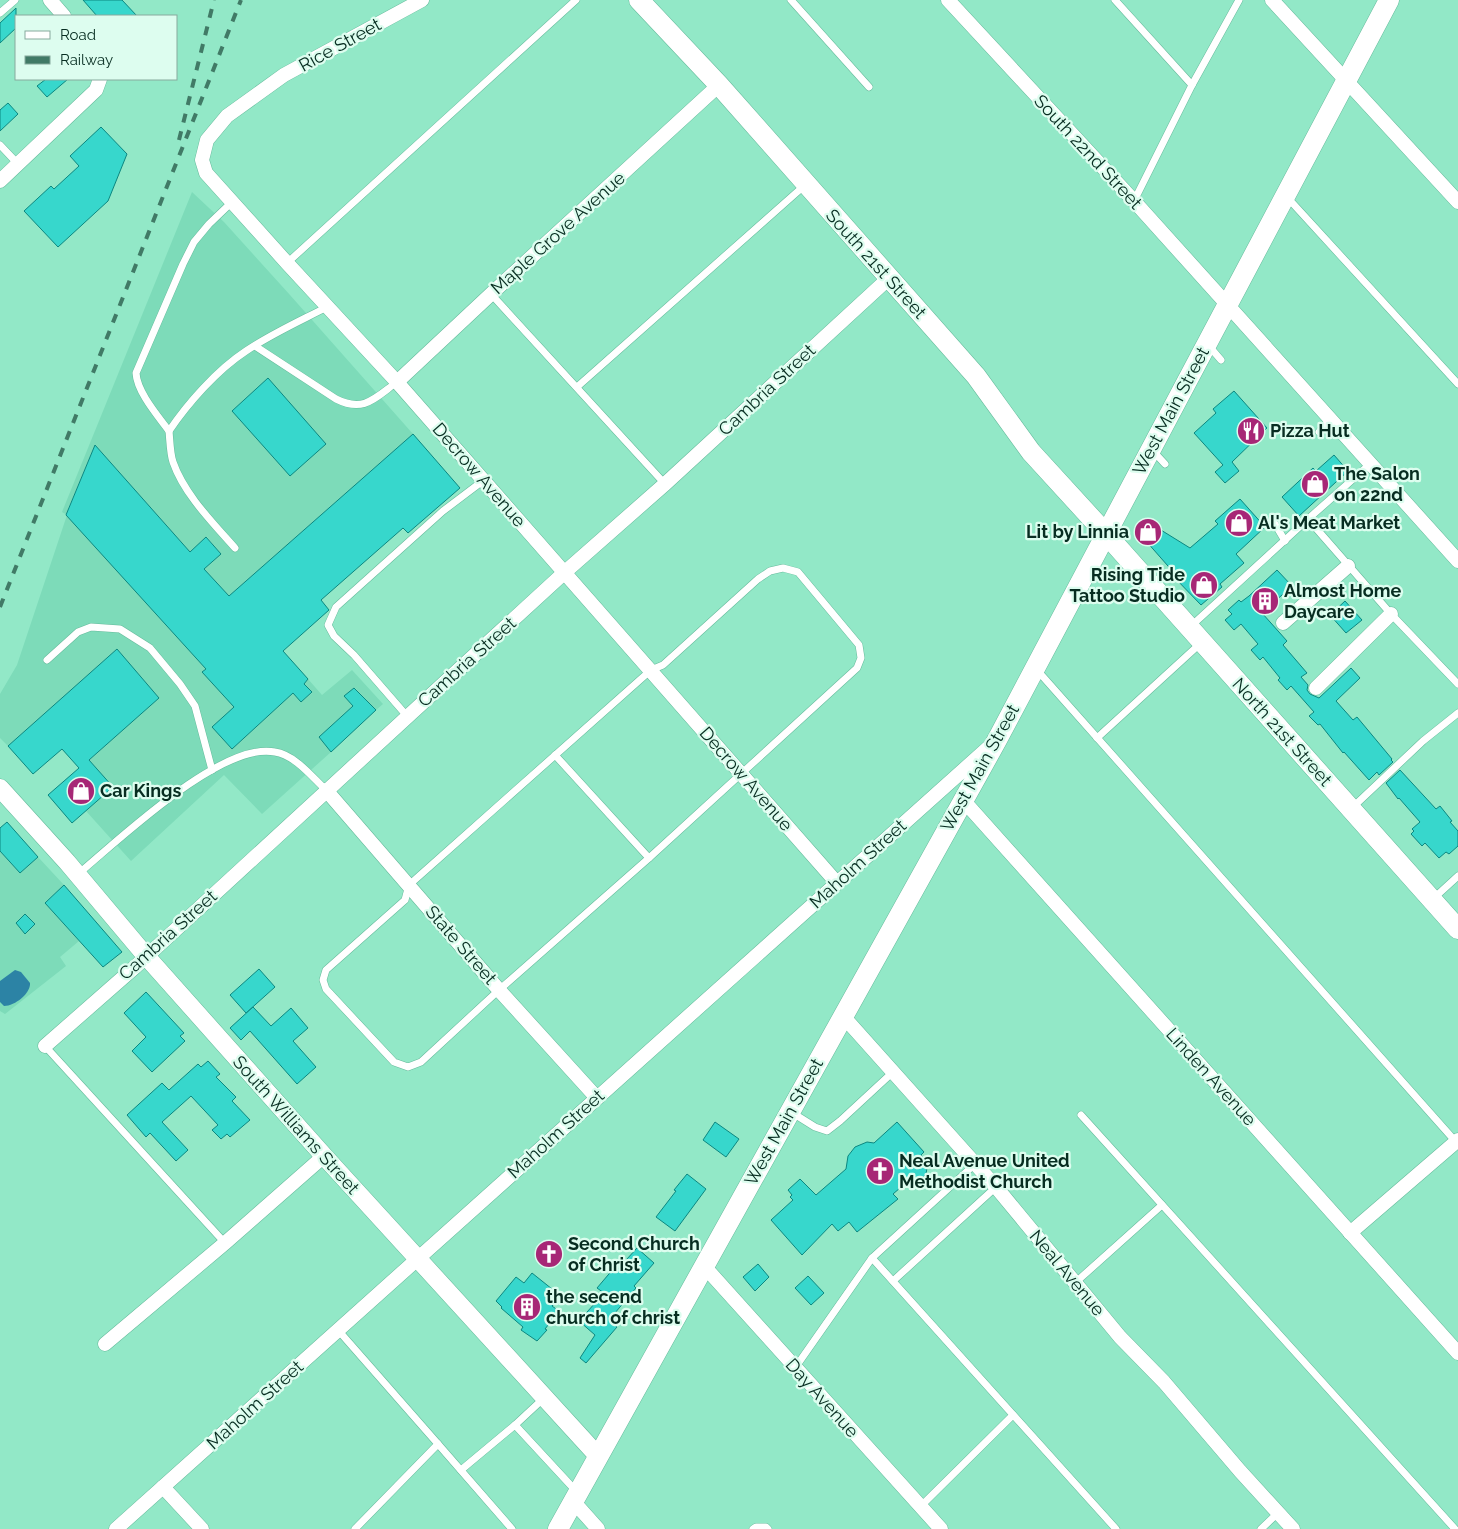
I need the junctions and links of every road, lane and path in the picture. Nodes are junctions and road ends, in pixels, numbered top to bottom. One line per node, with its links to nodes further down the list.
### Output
1 (14, 0): 12 (lane)
2 (50, 0): 13 (street)
3 (422, 0): 14 (street, Rice Street)
4 (576, 0): 28 (lane)
5 (639, 0): 17 (main road, South 21st Street)
6 (791, 0): 19 (lane)
7 (948, 0): 25 (street, South 22nd Street)
8 (1115, 0): 18 (lane)
9 (1239, 0): 18 (lane)
10 (1272, 0): 15 (street)
11 (1389, 0): 15 (main road, West Main Street)
12 (0, 13)
13 (63, 15)
14 (284, 75): 26 (street, Decrow Avenue)
15 (1347, 80): 24 (main road, West Main Street); 27 (street)
16 (98, 84): 21 (street)
17 (719, 85): 23 (main road, South 21st Street); 30 (street, Maple Grove Avenue)
18 (1192, 85): 25 (lane)
19 (869, 87)
20 (0, 145): 21 (lane)
21 (18, 164): 22 (street)
22 (0, 180)
23 (806, 184): 29 (main road, South 21st Street); 38 (lane)
24 (1285, 196): 31 (main road, West Main Street); 37 (lane)
25 (1134, 201): 31 (street, South 22nd Street)
26 (232, 202): 28 (street, Decrow Avenue); 40 (lane)
27 (1458, 202)
28 (287, 264): 32 (street, Decrow Avenue)
29 (889, 278): 46 (street, Cambria Street); 49 (main road, South 21st Street)
30 (491, 294): 36 (street, Maple Grove Avenue); 38 (lane)
31 (1227, 305): 33 (main road, West Main Street); 39 (street, South 22nd Street)
32 (327, 307): 34 (lane); 36 (street, Decrow Avenue)
33 (1207, 344): 35 (lane); 42 (main road, West Main Street)
34 (255, 346): 36 (lane); 40 (lane)
35 (1221, 360)
36 (397, 382): 45 (street, Decrow Avenue)
37 (1458, 384)
38 (578, 387): 46 (lane)
39 (1330, 419): 41 (lane); 44 (street, South 22nd Street)
40 (169, 431): 51 (lane)
41 (1320, 432)
42 (1151, 449): 43 (lane); 49 (main road, West Main Street)
43 (1165, 464)
44 (1370, 464): 47 (lane); 52 (street, South 22nd Street)
45 (484, 480): 54 (street, Decrow Avenue); 64 (lane)
46 (665, 484): 54 (street, Cambria Street)
47 (1308, 520): 50 (lane); 53 (lane)
48 (1275, 524): 50 (lane)
49 (1106, 534): 57 (main road, North 21st Street); 59 (main road, West Main Street)
50 (1284, 541): 57 (lane)
51 (235, 548)
52 (1458, 561)
53 (1348, 566): 55 (lane); 56 (street)
54 (565, 572): 60 (street, Decrow Avenue); 64 (street, Cambria Street)
55 (1391, 614): 61 (lane); 62 (street)
56 (1283, 623)
57 (1196, 634): 65 (lane); 73 (main road, North 21st Street)
58 (47, 660): 68 (lane)
59 (1035, 667): 65 (lane); 66 (main road, West Main Street)
60 (651, 670): 67 (lane); 69 (street, Decrow Avenue); 69 (lane)
61 (1458, 684)
62 (1316, 688)
63 (1458, 713): 73 (lane)
64 (407, 716): 71 (street, Cambria Street)
65 (1097, 738): 89 (lane)
66 (997, 740): 72 (main road, West Main Street); 77 (street, Maholm Street)
67 (555, 755): 74 (lane); 78 (lane)
68 (212, 770): 71 (lane); 75 (lane)
69 (742, 774): 74 (lane); 77 (street, Decrow Avenue)
70 (0, 788): 75 (street, South Williams Street)
71 (326, 790): 78 (street, State Street); 81 (street, Cambria Street)
72 (963, 800): 83 (main road, West Main Street); 94 (street, Linden Avenue)
73 (1351, 809): 79 (main road, North 21st Street)
74 (649, 858): 82 (lane)
75 (77, 875): 81 (street, South Williams Street)
76 (1458, 876): 79 (lane)
77 (837, 883): 86 (street, Maholm Street)
78 (408, 885): 82 (street, State Street); 82 (lane)
79 (1431, 900): 80 (main road, North 21st Street)
80 (1458, 930)
81 (146, 956): 84 (street, Cambria Street); 90 (street, South Williams Street)
82 (499, 990): 86 (street, State Street)
83 (843, 1016): 85 (street, Neal Avenue); 87 (main road, West Main Street)
84 (45, 1046): 95 (lane)
85 (893, 1072): 87 (lane); 91 (street, Neal Avenue)
86 (597, 1098): 97 (street, Maholm Street)
87 (790, 1112): 98 (main road, West Main Street)
88 (1081, 1115): 93 (lane)
89 (1457, 1142): 94 (street)
90 (324, 1156): 95 (street); 97 (street, South Williams Street)
91 (975, 1164): 92 (street, Neal Avenue); 96 (lane)
92 (996, 1187): 99 (lane); 100 (street, Neal Avenue)
93 (1162, 1205): 100 (lane); 127 (lane)
94 (1350, 1233): 103 (street, Linden Avenue)
95 (225, 1243): 102 (street)
96 (872, 1258): 99 (lane); 104 (lane)
97 (418, 1259): 101 (street, Maholm Street); 105 (street, South Williams Street)
98 (704, 1266): 104 (street, Day Avenue); 109 (main road, West Main Street)
99 (893, 1281): 106 (lane)
100 (1076, 1282): 114 (street, Neal Avenue)
101 (338, 1330): 108 (lane); 111 (street, Maholm Street)
102 (105, 1344)
103 (1458, 1353)
104 (795, 1368): 113 (street, Day Avenue)
105 (544, 1398): 107 (lane); 109 (street, South Williams Street)
106 (1013, 1415): 113 (lane); 124 (lane)
107 (515, 1425): 110 (lane); 112 (lane)
108 (438, 1444): 110 (lane); 117 (lane)
109 (598, 1456): 112 (main road, West Main Street)
110 (461, 1470): 118 (lane)
111 (164, 1487): 115 (street, Maholm Street); 116 (street)
112 (575, 1497): 119 (main road, West Main Street); 120 (street)
113 (920, 1506): 123 (street, Day Avenue)
114 (1278, 1513): 125 (lane); 126 (street, Neal Avenue)
115 (116, 1529)
116 (202, 1529)
117 (355, 1529)
118 (512, 1529)
119 (558, 1529)
120 (598, 1529)
121 (753, 1529): 122 (lane)
122 (768, 1529)
123 (940, 1529)
124 (1116, 1529)
125 (1261, 1529)
126 (1293, 1529)
127 (1455, 1529)

